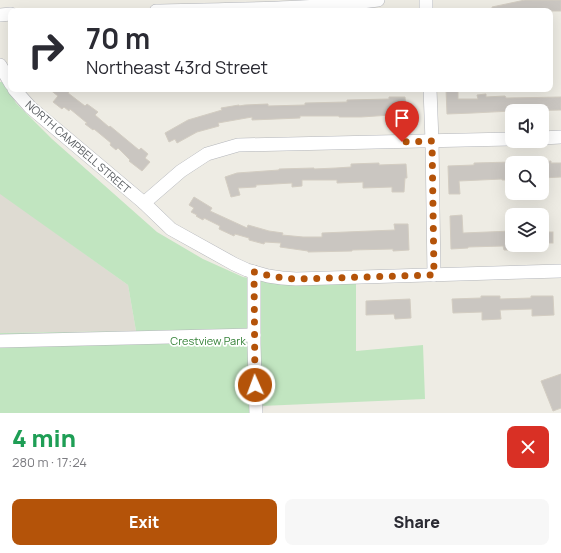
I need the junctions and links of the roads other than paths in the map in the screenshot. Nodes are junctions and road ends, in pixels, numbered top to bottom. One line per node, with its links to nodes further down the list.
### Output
1 (378, 0): 2 (street)
2 (292, 8)
3 (0, 65): 4 (street)
4 (8, 79)
5 (17, 92): 11 (street, NORTH CAMPBELL STREET)
6 (430, 92): 10 (street)
7 (561, 137): 8 (street)
8 (549, 138)
9 (505, 139): 10 (street)
10 (432, 141): 11 (street); 14 (street)
11 (144, 203): 13 (street, NORTH CAMPBELL STREET)
12 (561, 271): 14 (street, NORTH CAMPBELL STREET)
13 (254, 272): 14 (street, NORTH CAMPBELL STREET); 15 (street)
14 (434, 275)
15 (254, 335): 16 (street); 17 (street)
16 (0, 340)
17 (256, 413)

